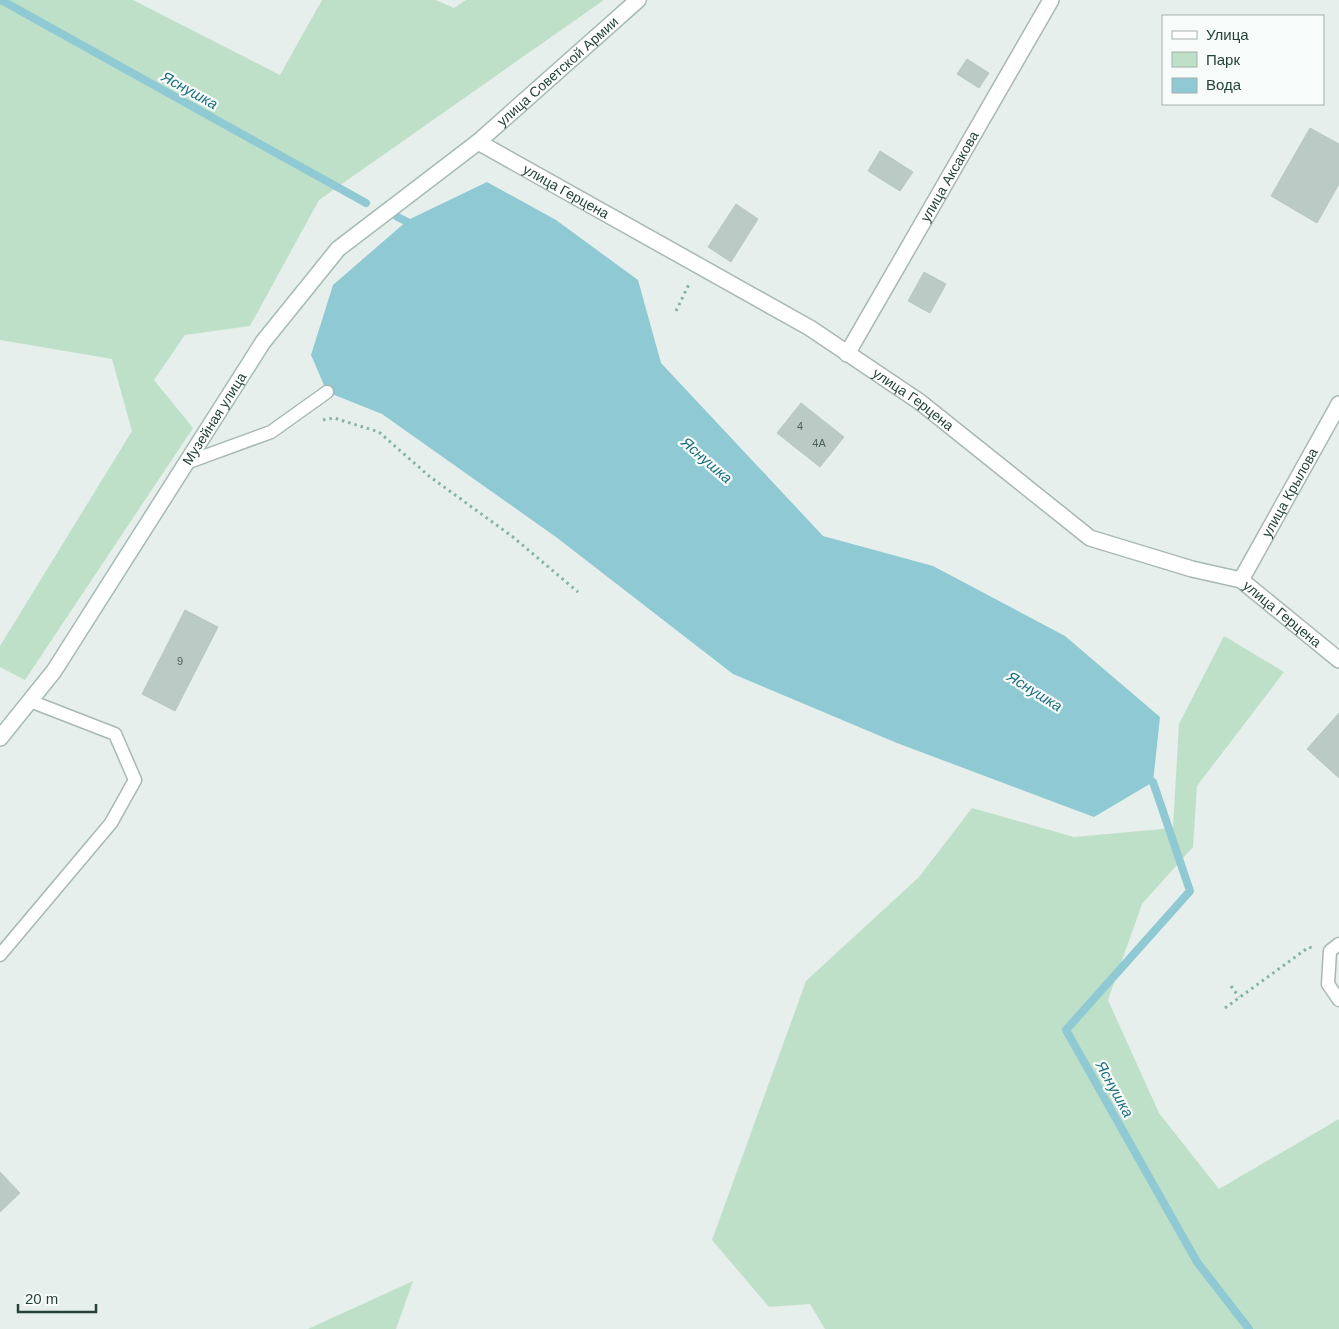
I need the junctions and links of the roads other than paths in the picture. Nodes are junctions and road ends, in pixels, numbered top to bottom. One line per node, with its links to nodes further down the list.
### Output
1 (638, 0): 3 (street, улица Советской Армии)
2 (1051, 0): 4 (street, улица Аксакова)
3 (478, 142): 4 (street, улица Герцена); 7 (street, Музейная улица)
4 (847, 354): 8 (street, улица Герцена)
5 (327, 392): 7 (lane)
6 (1339, 404): 8 (street, улица Крылова)
7 (186, 463): 10 (street, Музейная улица)
8 (1241, 580): 9 (street, улица Герцена)
9 (1339, 660)
10 (30, 701): 11 (street, Музейная улица); 13 (lane)
11 (0, 738)
12 (1335, 948): 14 (lane)
13 (0, 955)
14 (1339, 1000)

